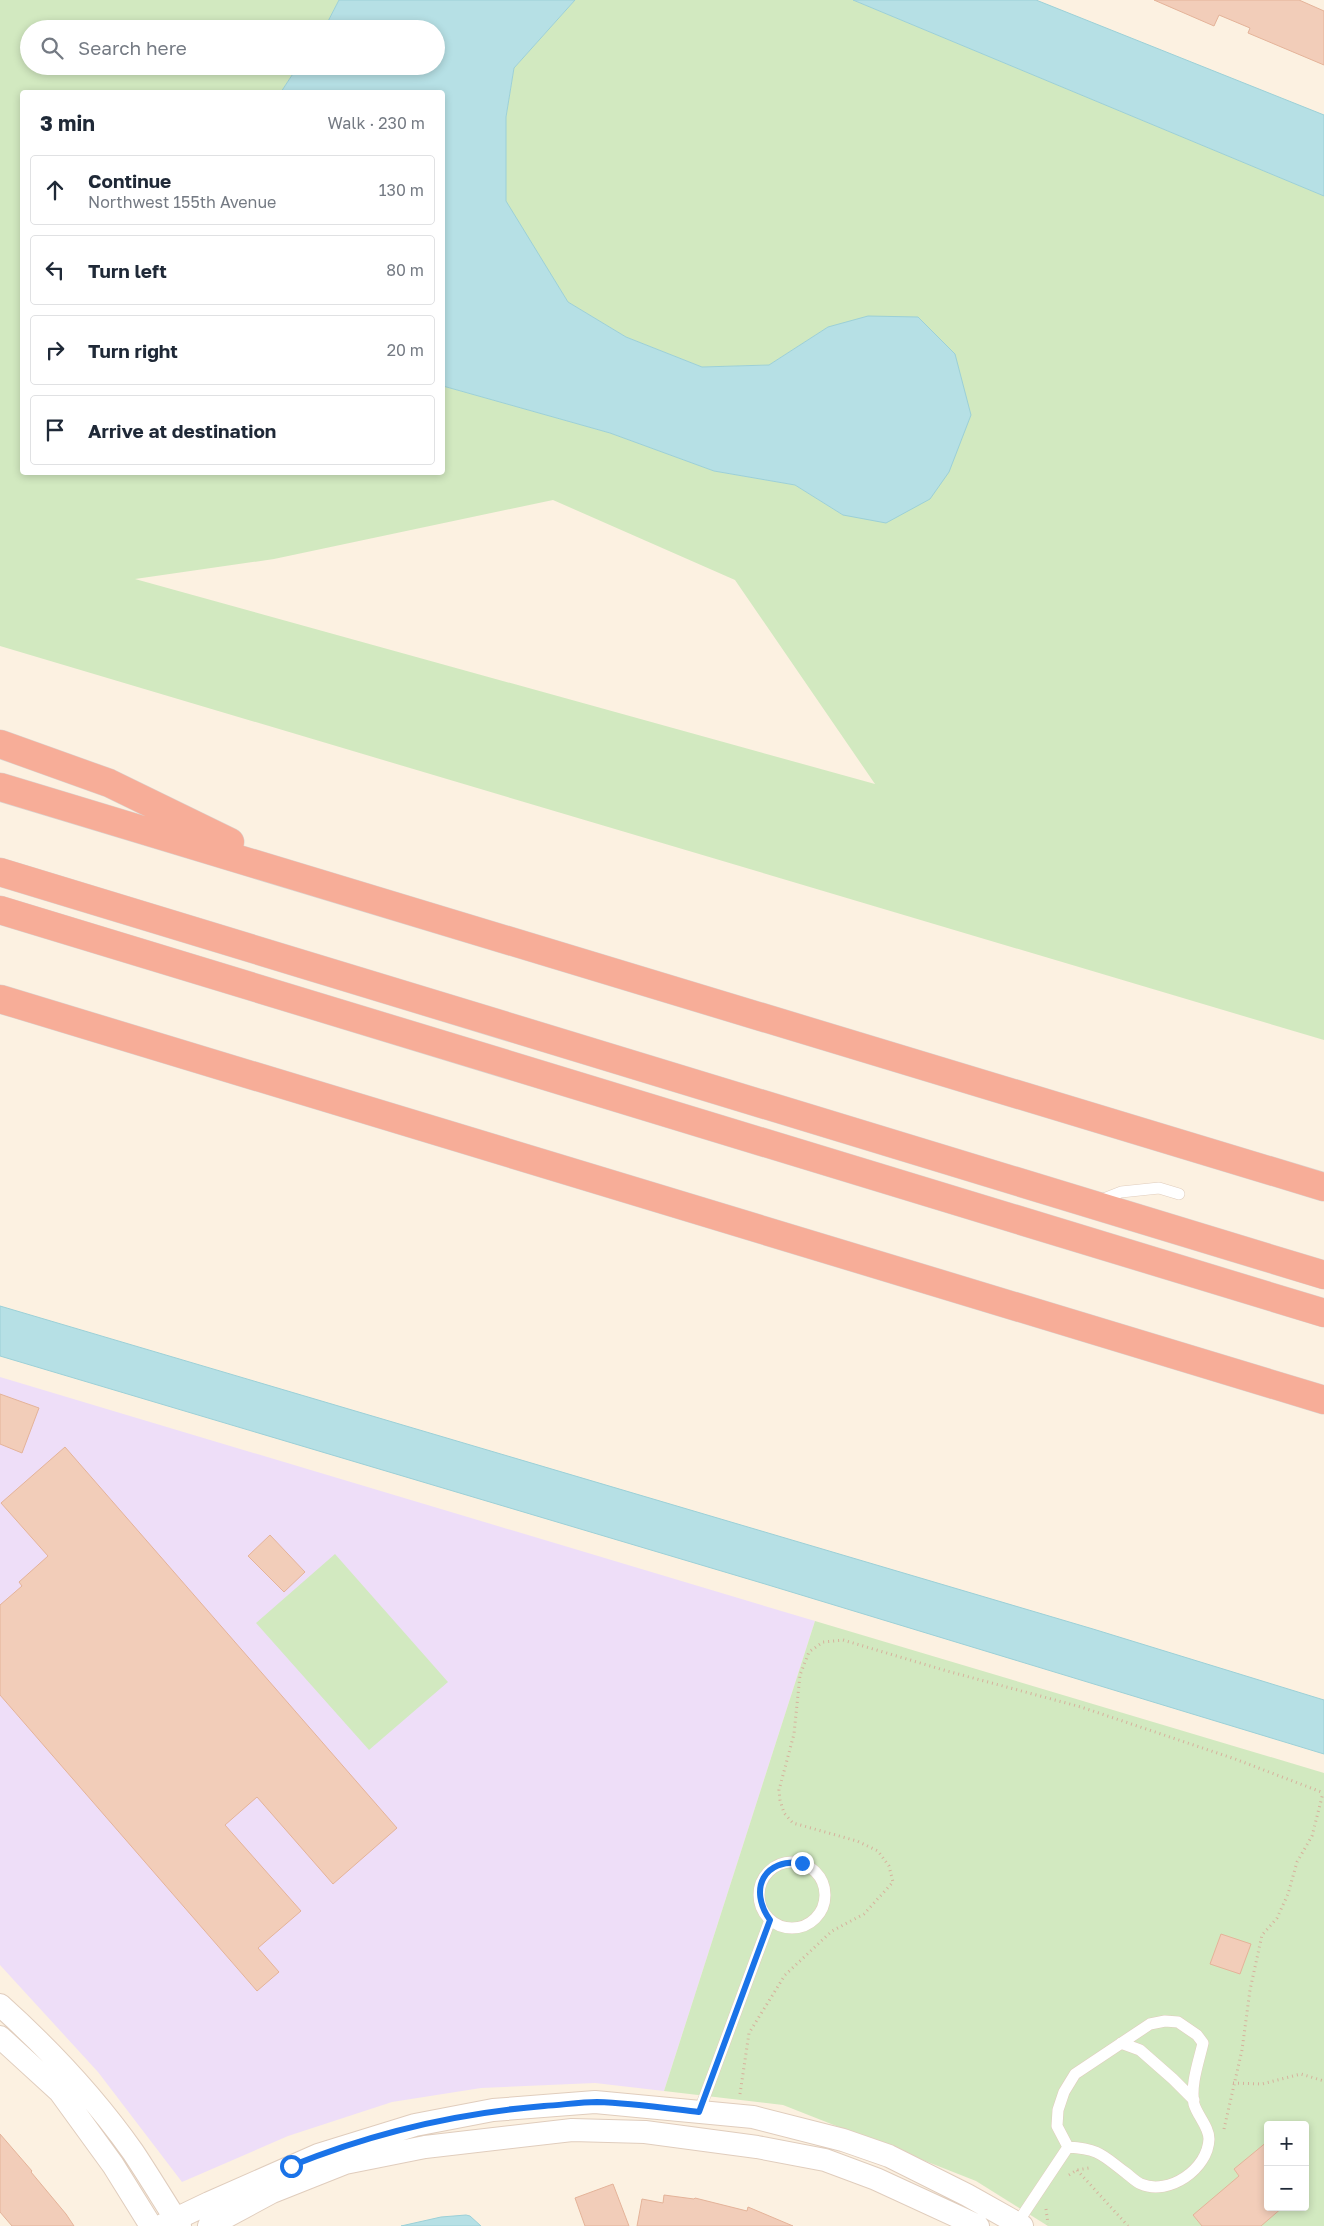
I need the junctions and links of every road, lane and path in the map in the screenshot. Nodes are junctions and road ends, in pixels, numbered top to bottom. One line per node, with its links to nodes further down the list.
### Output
1 (0, 744): 4 (highway)
2 (0, 787): 4 (highway)
3 (0, 872): 9 (highway)
4 (311, 880): 7 (highway)
5 (0, 910): 11 (highway)
6 (0, 999): 12 (highway)
7 (1324, 1188)
8 (1179, 1194): 9 (lane)
9 (1089, 1204): 10 (highway)
10 (1324, 1275)
11 (1324, 1313)
12 (1324, 1400)
13 (1324, 1793): 20 (path)
14 (770, 1920): 14 (lane); 20 (lane)
15 (0, 2005): 25 (street)
16 (0, 2037): 27 (street)
17 (1121, 2043): 21 (lane); 21 (lane); 23 (lane)
18 (1324, 2081): 19 (path)
19 (1233, 2083)
20 (707, 2089): 22 (lane)
21 (1194, 2100): 23 (lane)
22 (699, 2112): 25 (street); 26 (street)
23 (1068, 2147): 26 (lane)
24 (1077, 2170): 30 (path)
25 (172, 2224)
26 (1019, 2225)
27 (151, 2226)
28 (209, 2226): 29 (street)
29 (978, 2226)
30 (1128, 2226)

